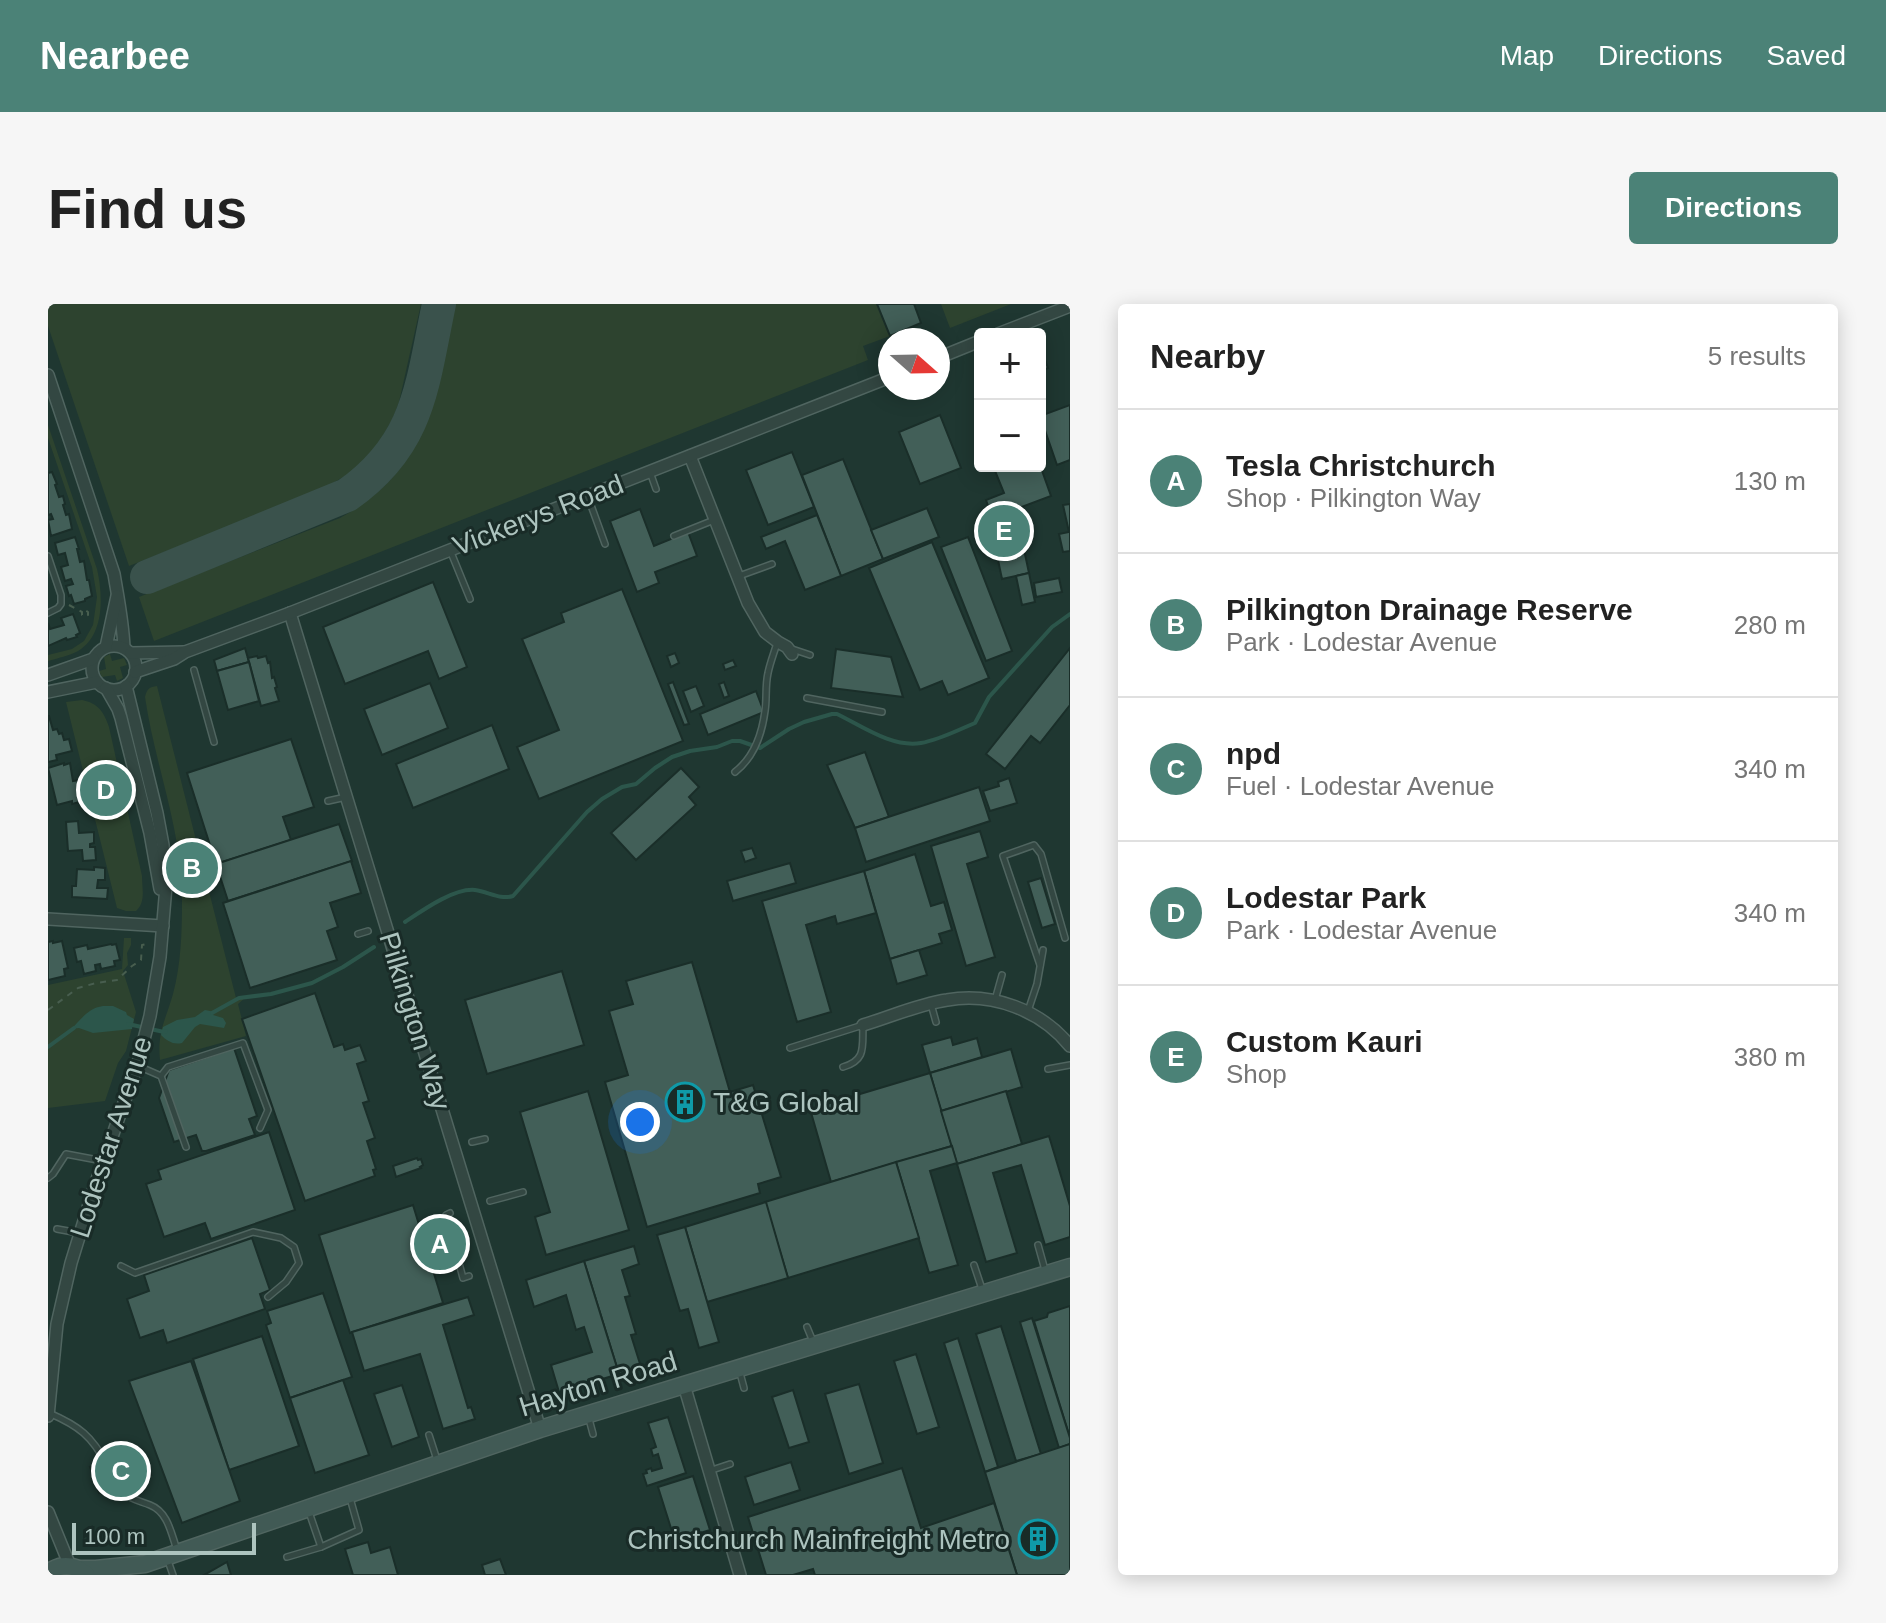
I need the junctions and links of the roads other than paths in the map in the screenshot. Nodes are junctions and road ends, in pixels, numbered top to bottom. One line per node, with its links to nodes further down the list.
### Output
1 (1070, 306): 2 (street)
2 (1013, 328)
3 (974, 343): 4 (street)
4 (950, 353)
5 (48, 375): 18 (street)
6 (878, 382): 7 (street, Vickerys Road)
7 (690, 456): 8 (street, Vickerys Road); 11 (street)
8 (650, 472): 9 (lane); 10 (street, Vickerys Road)
9 (656, 489)
10 (588, 496): 13 (lane); 14 (street, Vickerys Road)
11 (715, 520): 12 (lane); 17 (street)
12 (674, 536)
13 (605, 544)
14 (449, 549): 19 (lane); 21 (street, Vickerys Road)
15 (48, 556): 20 (lane)
16 (772, 564): 17 (lane)
17 (738, 577): 23 (street)
18 (117, 596): 22 (street); 24 (street)
19 (470, 599)
20 (48, 613)
21 (290, 613): 25 (street, Vickerys Road); 38 (street, Pilkington Way)
22 (106, 647): 24 (street); 27 (street)
23 (786, 648): 26 (lane); 37 (lane)
24 (127, 650): 25 (street, Vickerys Road); 29 (street)
25 (185, 652): 29 (street, Vickerys Road)
26 (810, 655)
27 (93, 659): 30 (street); 31 (street)
28 (194, 670): 36 (lane)
29 (135, 672): 32 (street)
30 (48, 675)
31 (102, 685): 32 (street); 33 (street); 40 (street, Lodestar Avenue)
32 (126, 686): 40 (street, Lodestar Avenue)
33 (48, 692)
34 (807, 698): 35 (lane)
35 (882, 712)
36 (214, 742)
37 (735, 772)
38 (347, 796): 39 (lane); 89 (street, Pilkington Way)
39 (328, 801)
40 (163, 905): 42 (street, Lodestar Avenue)
41 (48, 919): 42 (street)
42 (163, 926): 57 (street, Lodestar Avenue)
43 (368, 931): 44 (lane)
44 (358, 934)
45 (1065, 938): 47 (lane)
46 (1043, 950): 47 (lane)
47 (1040, 965): 51 (lane)
48 (1002, 975): 49 (lane)
49 (995, 1001): 50 (street); 51 (street)
50 (931, 1003): 52 (lane); 53 (street)
51 (1027, 1012): 54 (street)
52 (936, 1022)
53 (863, 1025): 55 (lane); 58 (lane)
54 (1070, 1046)
55 (790, 1048)
56 (1070, 1065): 59 (lane)
57 (137, 1066): 60 (lane); 65 (street, Lodestar Avenue)
58 (843, 1067)
59 (1048, 1069)
60 (161, 1076): 61 (lane); 64 (lane)
61 (260, 1128)
62 (485, 1139): 63 (lane)
63 (472, 1142)
64 (186, 1147)
65 (104, 1161): 66 (lane); 71 (street, Lodestar Avenue)
66 (48, 1178)
67 (523, 1192): 68 (lane)
68 (490, 1201)
69 (450, 1213): 77 (lane)
70 (57, 1229): 71 (lane)
71 (80, 1233): 80 (street, Lodestar Avenue)
72 (1038, 1245): 76 (lane)
73 (974, 1265): 78 (lane)
74 (121, 1266): 79 (lane)
75 (1070, 1267): 76 (street, Hayton Road)
76 (1046, 1274): 78 (street, Hayton Road)
77 (469, 1276)
78 (983, 1294): 82 (street, Hayton Road)
79 (268, 1297)
80 (53, 1323): 86 (street, Lodestar Avenue)
81 (807, 1327): 82 (lane)
82 (815, 1345): 83 (street, Hayton Road)
83 (739, 1368): 84 (street, Hayton Road); 85 (lane)
84 (684, 1385): 88 (street, Hayton Road); 94 (street)
85 (744, 1388)
86 (49, 1395): 87 (street, Lodestar Avenue)
87 (48, 1414): 99 (lane)
88 (587, 1414): 89 (street, Hayton Road); 90 (lane)
89 (540, 1429): 92 (street, Hayton Road)
90 (593, 1434)
91 (429, 1435): 92 (lane)
92 (439, 1464): 95 (street, Hayton Road)
93 (730, 1464): 94 (lane)
94 (709, 1471): 106 (street)
95 (349, 1494): 96 (street, Hayton Road); 98 (lane)
96 (308, 1509): 98 (lane); 99 (street, Hayton Road)
97 (48, 1512): 102 (street)
98 (321, 1547): 100 (lane)
99 (173, 1555): 101 (street, Hayton Road); 105 (lane)
100 (287, 1557)
101 (145, 1564): 102 (street, Hayton Road); 104 (street, Hayton Road)
102 (79, 1570): 103 (street, Hayton Road)
103 (48, 1573)
104 (125, 1575)
105 (173, 1575)
106 (740, 1575)

